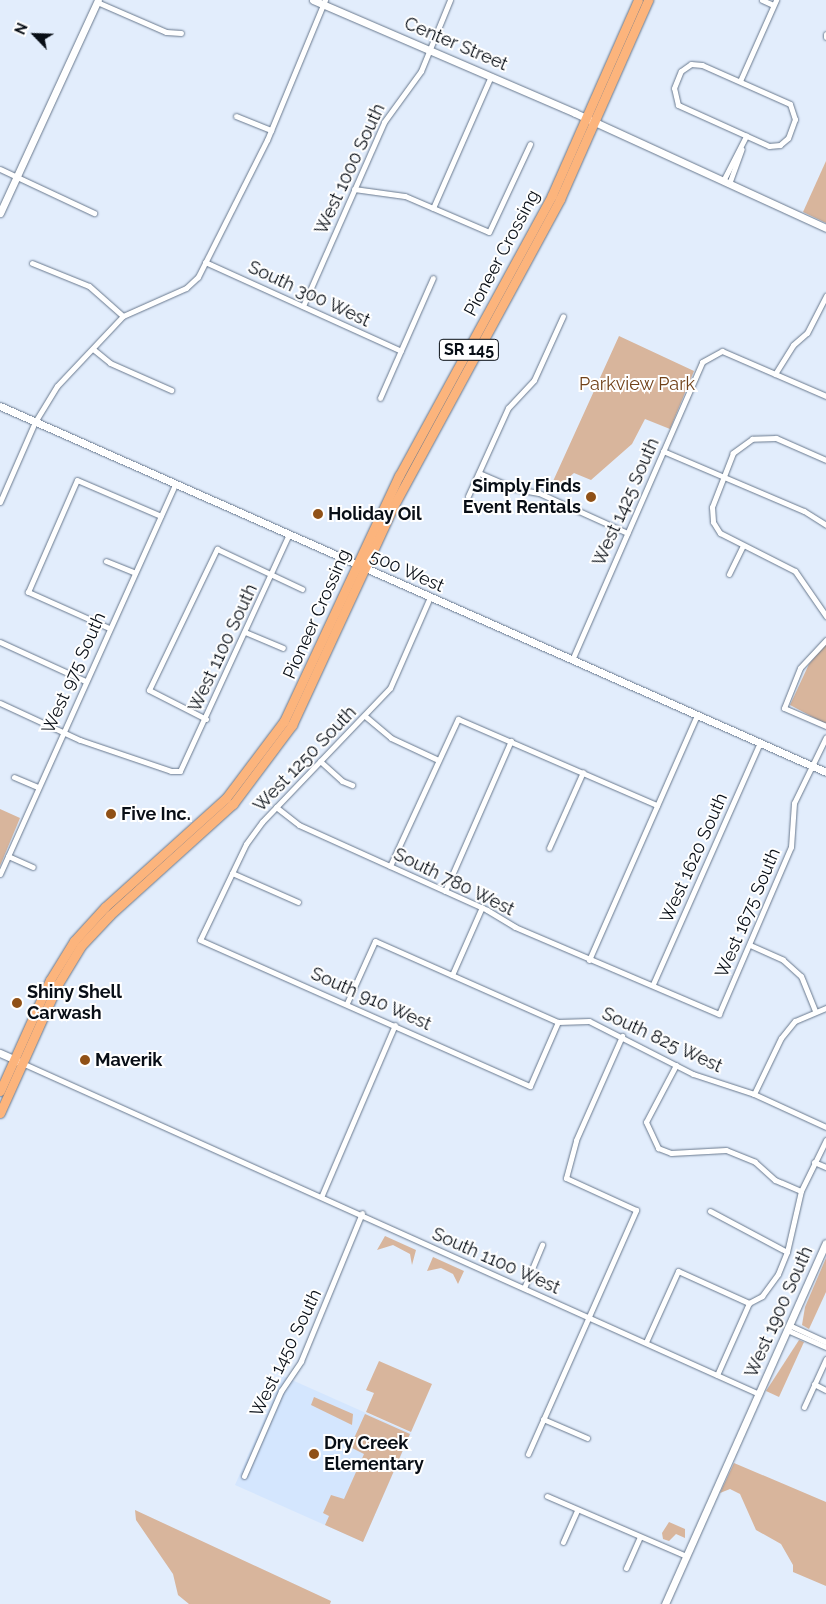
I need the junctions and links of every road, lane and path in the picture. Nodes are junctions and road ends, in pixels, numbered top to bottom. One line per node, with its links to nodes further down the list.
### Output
1 (313, 0): 7 (street, Center Street)
2 (450, 0): 10 (street, West 1000 South)
3 (638, 0): 14 (highway, SR 145)
4 (648, 0): 14 (highway, SR 145)
5 (762, 0): 8 (street)
6 (97, 1): 9 (street); 19 (street)
7 (324, 2): 10 (street, Center Street); 15 (street)
8 (775, 3): 12 (street)
9 (181, 33)
10 (430, 49): 11 (street, Center Street); 21 (street, West 1000 South)
11 (491, 76): 14 (street, Center Street); 22 (street)
12 (740, 81): 16 (street); 16 (street)
13 (236, 116): 15 (street)
14 (590, 119): 20 (street, Center Street); 56 (highway, Pioneer Crossing / SR 145)
15 (271, 130): 26 (street)
16 (745, 139): 20 (street)
17 (530, 144): 22 (street)
18 (0, 170): 19 (street)
19 (16, 177): 23 (street); 24 (street)
20 (726, 182): 25 (street, Center Street)
21 (354, 189): 22 (street); 30 (street, West 1000 South)
22 (433, 208)
23 (0, 213)
24 (94, 213)
25 (826, 228)
26 (205, 262): 30 (street, South 300 West); 31 (street)
27 (32, 263): 31 (street)
28 (433, 278): 34 (street)
29 (826, 296): 35 (street)
30 (303, 306): 34 (street, South 300 West)
31 (123, 316): 33 (street)
32 (563, 316): 43 (street)
33 (92, 349): 36 (street); 40 (street)
34 (401, 351): 38 (street)
35 (776, 374): 37 (street); 41 (street, West 1425 South)
36 (171, 390)
37 (826, 396)
38 (380, 398)
39 (0, 406): 40 (street, 500 West)
40 (36, 422): 46 (street, 500 West); 47 (street)
41 (663, 451): 44 (street); 52 (street, West 1425 South)
42 (826, 460): 44 (street)
43 (479, 473): 48 (street); 52 (street)
44 (723, 476): 51 (street); 54 (street)
45 (0, 484): 47 (street)
46 (175, 484): 50 (street, West 975 South); 53 (street, 500 West)
47 (7, 487): 49 (street)
48 (468, 496)
49 (0, 502)
50 (161, 516): 57 (street, West 975 South); 63 (street)
51 (826, 525)
52 (627, 533): 68 (street, West 1425 South)
53 (288, 536): 56 (street, 500 West); 59 (street, West 1100 South)
54 (742, 546): 58 (street); 62 (street)
55 (106, 561): 57 (street)
56 (361, 567): 61 (street, 500 West); 111 (highway, Pioneer Crossing / SR 145)
57 (135, 573): 63 (street, West 975 South)
58 (729, 574)
59 (271, 576): 60 (street); 64 (street, West 1100 South); 73 (street)
60 (302, 589)
61 (430, 598): 68 (street, 500 West); 72 (street, West 1250 South)
62 (826, 616)
63 (109, 628): 69 (street, West 975 South)
64 (245, 632): 67 (street); 73 (street, West 1100 South)
65 (826, 640): 74 (street)
66 (0, 642): 69 (street)
67 (284, 648)
68 (572, 660): 71 (street, 500 West)
69 (85, 681): 75 (street, West 975 South)
70 (0, 703): 75 (street)
71 (697, 715): 78 (street, 500 West); 87 (street)
72 (365, 716): 79 (street); 80 (street, West 1250 South)
73 (206, 719): 75 (street, West 1100 South)
74 (826, 726)
75 (62, 732): 86 (street, West 975 South)
76 (826, 738): 81 (street, West 1675 South)
77 (512, 741): 79 (street); 82 (street); 95 (street)
78 (760, 743): 81 (street, 500 West); 102 (street, West 1620 South)
79 (436, 760): 91 (street)
80 (320, 762): 85 (street); 88 (street, West 1250 South)
81 (814, 767): 83 (street, 500 West); 99 (street, West 1675 South)
82 (583, 772): 87 (street); 89 (street)
83 (826, 772)
84 (14, 777): 86 (street)
85 (352, 785)
86 (38, 787): 90 (street, West 975 South)
87 (657, 805): 100 (street)
88 (276, 807): 91 (street, South 780 West); 93 (street, West 1250 South)
89 (549, 848)
90 (8, 856): 92 (street); 94 (street, West 975 South)
91 (390, 866): 95 (street, South 780 West)
92 (33, 867)
93 (232, 872): 96 (street); 98 (street, West 1250 South)
94 (0, 874)
95 (445, 891): 97 (street, South 780 West)
96 (298, 902)
97 (482, 907): 100 (street, South 780 West); 101 (street)
98 (200, 940): 103 (street, South 910 West)
99 (750, 945): 105 (street); 106 (street, West 1675 South)
100 (589, 960): 102 (street, South 780 West)
101 (452, 975): 103 (street, South 825 West); 107 (street, South 825 West)
102 (653, 984): 106 (street, South 780 West)
103 (347, 1003): 108 (street, South 910 West)
104 (826, 1008): 105 (street)
105 (815, 1012): 115 (street)
106 (720, 1014)
107 (558, 1022): 108 (street, South 910 West); 109 (street, South 825 West)
108 (395, 1025): 122 (street)
109 (622, 1036): 112 (street, South 825 West); 130 (street)
110 (0, 1053): 111 (street)
111 (18, 1062): 113 (highway, SR 145); 122 (street, South 1100 West)
112 (676, 1065): 115 (street, South 825 West); 121 (street)
113 (13, 1074): 114 (highway, SR 145); 116 (highway, SR 145)
114 (0, 1092)
115 (754, 1094): 117 (street, South 825 West)
116 (0, 1113)
117 (826, 1127)
118 (826, 1140): 119 (street)
119 (814, 1162): 120 (street); 121 (street)
120 (826, 1167)
121 (801, 1191): 127 (street)
122 (322, 1195): 124 (street, South 1100 West)
123 (710, 1211): 127 (street)
124 (362, 1213): 128 (street, South 1100 West); 144 (street, West 1450 South)
125 (826, 1243): 131 (street, West 1900 South)
126 (542, 1245): 128 (street)
127 (787, 1252): 129 (street)
128 (524, 1288): 130 (street, South 1100 West)
129 (749, 1303): 132 (street); 136 (street)
130 (588, 1316): 132 (street, South 1100 West); 141 (street)
131 (788, 1328): 133 (street); 134 (street); 139 (street, West 1900 South)
132 (646, 1342): 136 (street, South 1100 West)
133 (826, 1342)
134 (826, 1347)
135 (826, 1359): 137 (street)
136 (718, 1375): 139 (street, South 1100 West)
137 (814, 1384): 138 (street); 140 (street)
138 (826, 1390)
139 (759, 1394): 149 (street, West 1900 South)
140 (804, 1407)
141 (543, 1419): 142 (street); 143 (street)
142 (587, 1438)
143 (528, 1454)
144 (244, 1476)
145 (546, 1496): 146 (street)
146 (577, 1510): 147 (street); 148 (street)
147 (640, 1537): 149 (street); 150 (street)
148 (563, 1542)
149 (686, 1556): 151 (street, West 1900 South)
150 (626, 1568)
151 (665, 1604)

